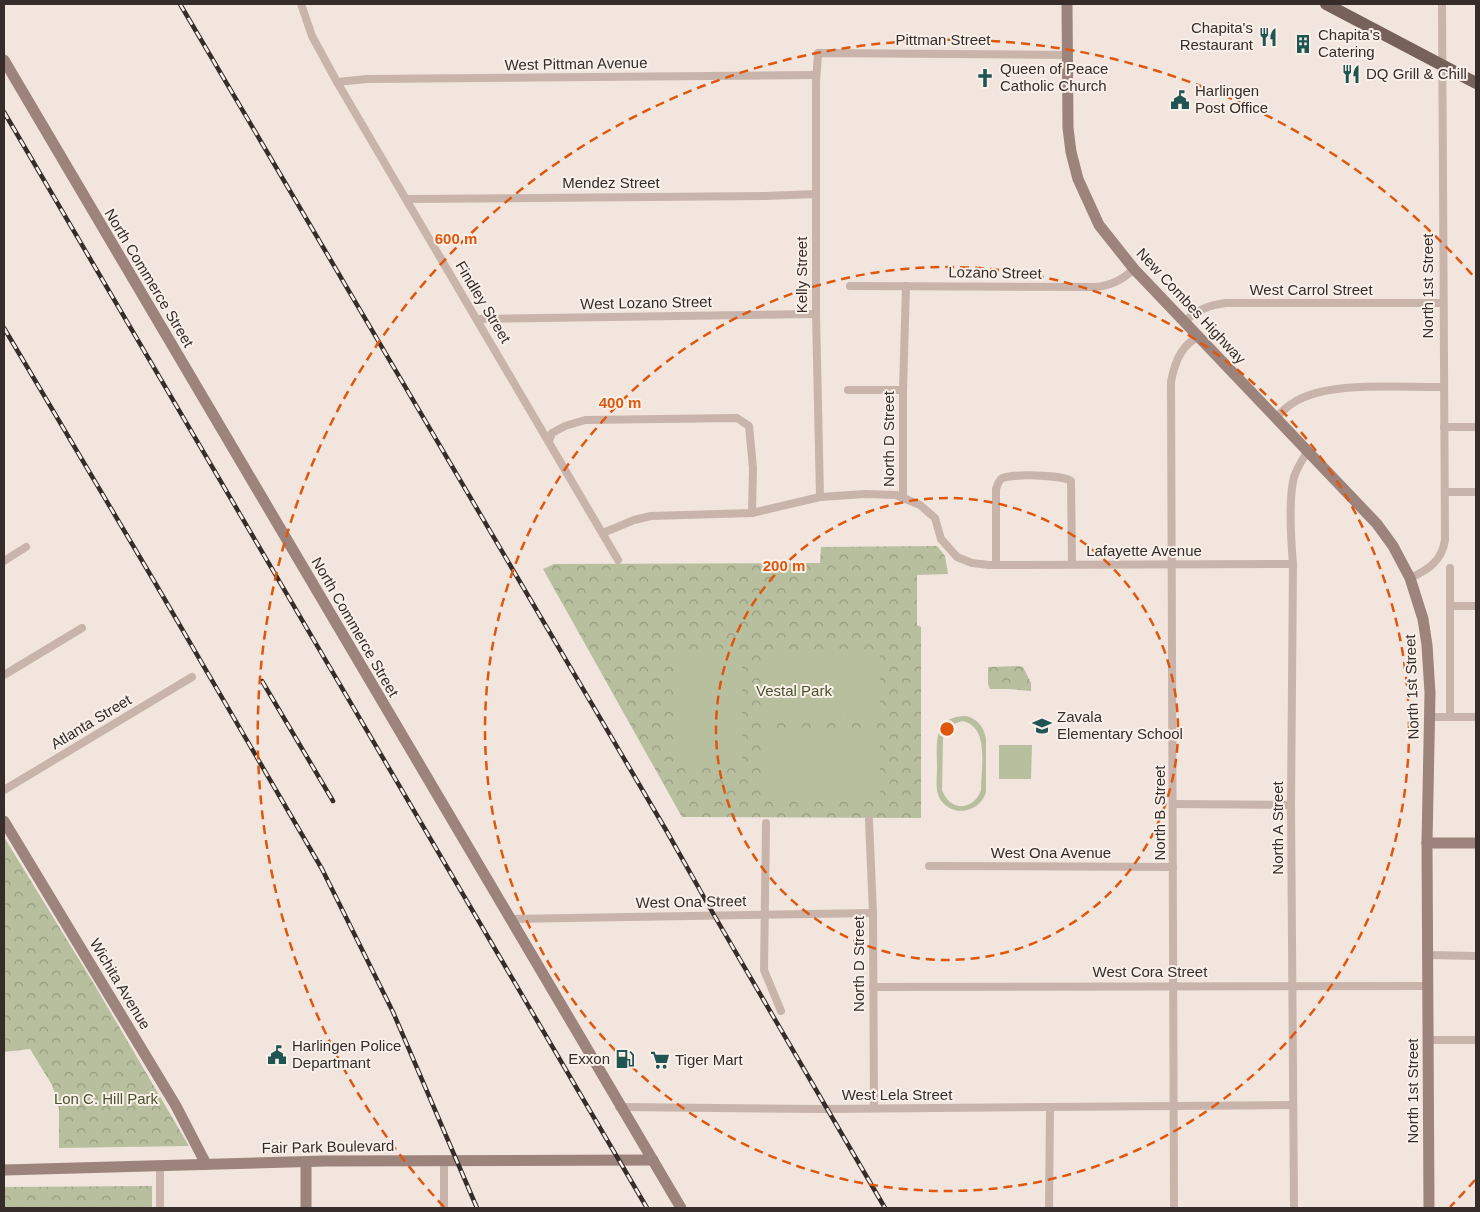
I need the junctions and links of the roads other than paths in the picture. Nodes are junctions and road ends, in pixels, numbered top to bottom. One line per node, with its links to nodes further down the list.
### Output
1 (301, 4): 10 (street, Findley Street)
2 (1068, 4): 6 (street, New Combes Highway)
3 (1326, 4): 8 (main road)
4 (1442, 4): 8 (street, North 1st Street)
5 (818, 53): 6 (street, Pittman Street); 9 (street, Kelly Street)
6 (1068, 54): 14 (street, New Combes Highway)
7 (4, 60): 65 (street, North Commerce Street)
8 (1443, 66): 11 (main road); 17 (street, North 1st Street)
9 (816, 75): 10 (street, West Pittman Avenue); 12 (street, Kelly Street)
10 (337, 82): 13 (street, Findley Street)
11 (1476, 83)
12 (816, 194): 13 (street, Mendez Street); 18 (street, Kelly Street)
13 (407, 199): 19 (street, Findley Street)
14 (1134, 269): 16 (street, Lozano Street); 20 (street, New Combes Highway)
15 (850, 286): 16 (street, Lozano Street)
16 (906, 286): 24 (street, North D Street)
17 (1443, 303): 20 (street, West Carrol Street); 22 (street, North 1st Street)
18 (816, 314): 19 (street, West Lozano Street); 32 (street, Kelly Street)
19 (477, 319): 28 (street, Findley Street)
20 (1184, 322): 21 (street, New Combes Highway)
21 (1198, 337): 25 (street, New Combes Highway); 40 (street, North B Street)
22 (1444, 388): 25 (street); 26 (street, North 1st Street)
23 (848, 390): 24 (street)
24 (903, 390): 33 (street, North D Street)
25 (1275, 418): 29 (street, New Combes Highway)
26 (1444, 427): 27 (street); 30 (street, North 1st Street)
27 (1476, 428)
28 (549, 441): 34 (street); 35 (street, Findley Street)
29 (1307, 452): 41 (street, North A Street); 44 (street, New Combes Highway)
30 (1445, 492): 31 (street); 44 (street, North 1st Street)
31 (1476, 492)
32 (820, 497): 33 (street); 34 (street)
33 (903, 498): 42 (street, North D Street)
34 (752, 513): 35 (street)
35 (603, 533): 37 (street, Findley Street)
36 (26, 547): 38 (street)
37 (618, 560)
38 (4, 561)
39 (1072, 564): 40 (street, Lafayette Avenue); 42 (street, Lafayette Avenue); 42 (street)
40 (1173, 564): 41 (street, Lafayette Avenue); 54 (street, North B Street)
41 (1293, 564): 55 (street, North A Street)
42 (996, 565)
43 (1450, 568): 45 (street)
44 (1410, 578): 50 (street, North 1st Street)
45 (1450, 606): 46 (street); 51 (street)
46 (1476, 606)
47 (82, 628): 48 (street)
48 (4, 674)
49 (192, 677): 53 (street, Atlanta Street)
50 (1430, 717): 51 (street); 59 (street, North 1st Street)
51 (1450, 717): 52 (street)
52 (1476, 717)
53 (4, 790)
54 (1173, 804): 55 (street); 62 (street, North B Street)
55 (1291, 806): 69 (street, North A Street)
56 (869, 820): 63 (street, North D Street)
57 (4, 821): 83 (street, Wichita Avenue)
58 (766, 823): 64 (street)
59 (1428, 843): 60 (street); 66 (street, North 1st Street)
60 (1476, 843)
61 (929, 866): 62 (street, West Ona Avenue)
62 (1174, 867): 68 (street, North B Street)
63 (873, 913): 64 (street, West Ona Street); 71 (street, North D Street)
64 (766, 914): 65 (street, West Ona Street); 72 (street)
65 (509, 919): 77 (street, North Commerce Street)
66 (1428, 955): 67 (street); 70 (street, North 1st Street)
67 (1476, 956)
68 (1174, 986): 69 (street, West Cora Street); 71 (street, West Cora Street); 76 (street, North B Street)
69 (1293, 986): 70 (street, West Cora Street); 75 (street, North A Street)
70 (1428, 986): 73 (street, North 1st Street)
71 (873, 987): 78 (street, North D Street)
72 (781, 1011)
73 (1428, 1040): 74 (street); 93 (street, North 1st Street)
74 (1476, 1040)
75 (1293, 1105): 76 (street, West Lela Street); 92 (street, North A Street)
76 (1174, 1106): 79 (street, West Lela Street); 91 (street, North B Street)
77 (620, 1107): 78 (street, West Lela Street); 80 (street, North Commerce Street)
78 (874, 1108): 79 (street, West Lela Street)
79 (1050, 1108): 90 (street)
80 (653, 1160): 81 (street, Fair Park Boulevard); 89 (street, North Commerce Street)
81 (444, 1161): 82 (street, Fair Park Boulevard); 88 (street)
82 (306, 1162): 83 (street, Fair Park Boulevard); 87 (street)
83 (206, 1164): 84 (street, Fair Park Boulevard)
84 (160, 1165): 85 (street, Fair Park Boulevard); 86 (street)
85 (4, 1170)
86 (160, 1208)
87 (306, 1208)
88 (444, 1208)
89 (680, 1208)
90 (1049, 1208)
91 (1174, 1208)
92 (1294, 1208)
93 (1429, 1208)

